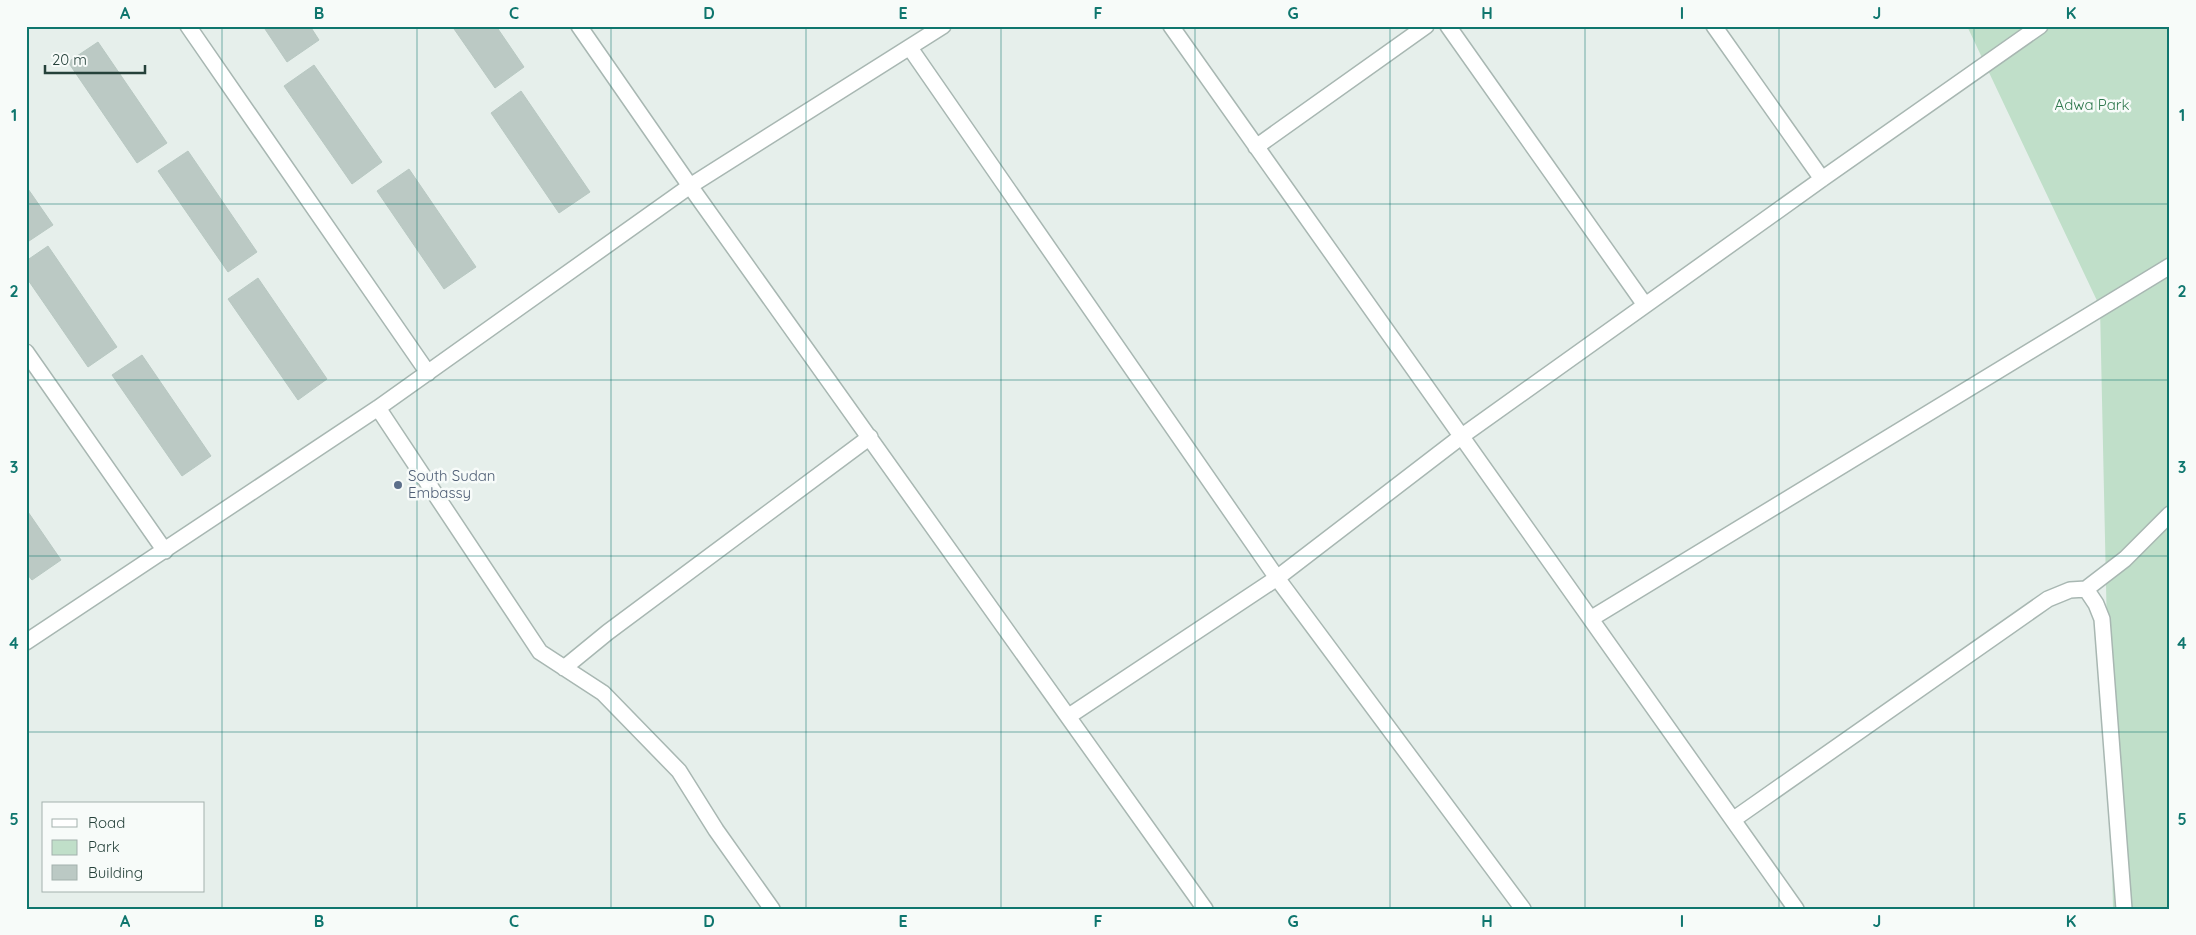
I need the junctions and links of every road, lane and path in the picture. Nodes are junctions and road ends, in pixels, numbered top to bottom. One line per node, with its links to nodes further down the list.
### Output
1 (188, 26): 16 (street)
2 (579, 26): 12 (street)
3 (944, 26): 9 (street)
4 (1171, 26): 10 (street)
5 (1426, 26): 10 (street)
6 (1448, 26): 14 (street)
7 (1714, 26): 11 (street)
8 (2040, 26): 11 (street)
9 (910, 48): 12 (street); 22 (street)
10 (1256, 146): 19 (street)
11 (1822, 179): 14 (street)
12 (690, 186): 16 (street); 18 (street)
13 (2170, 266): 24 (street)
14 (1645, 305): 19 (street)
15 (26, 352): 21 (street)
16 (428, 373): 17 (street)
17 (378, 408): 21 (street); 26 (street)
18 (870, 436): 26 (street); 27 (street)
19 (1462, 436): 22 (street); 24 (street)
20 (2170, 514): 23 (street)
21 (166, 551): 25 (street)
22 (1277, 578): 27 (street); 31 (street)
23 (2086, 589): 28 (street); 33 (street)
24 (1592, 618): 28 (street)
25 (26, 642)
26 (564, 668): 29 (street)
27 (1069, 716): 30 (street)
28 (1734, 819): 32 (street)
29 (772, 909)
30 (1205, 909)
31 (1523, 909)
32 (1796, 909)
33 (2124, 909)

